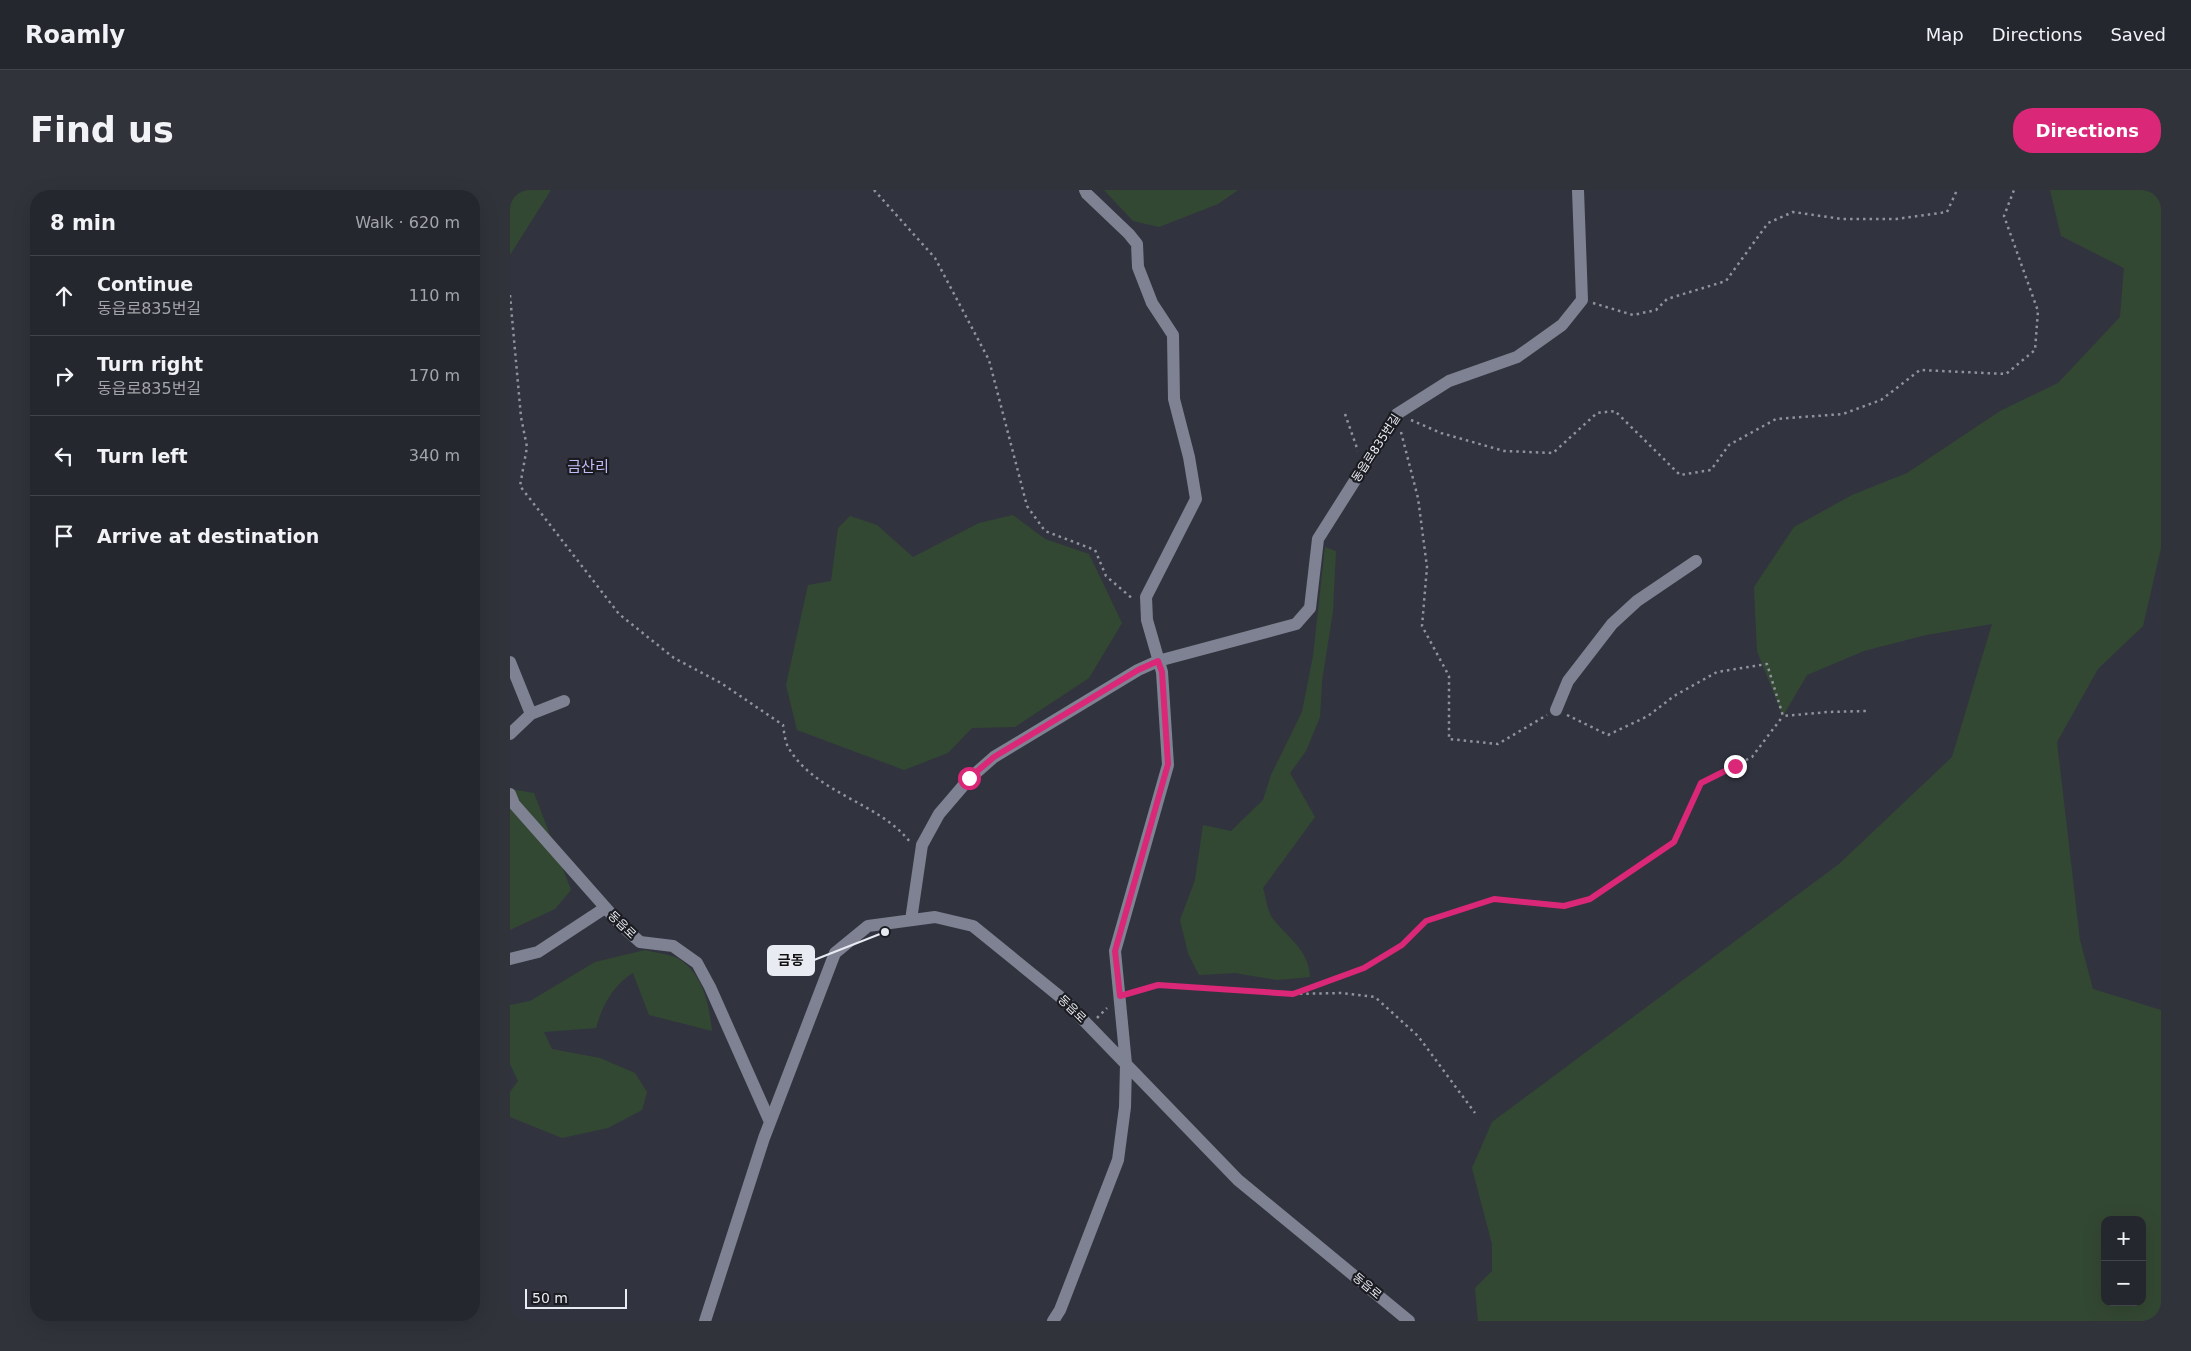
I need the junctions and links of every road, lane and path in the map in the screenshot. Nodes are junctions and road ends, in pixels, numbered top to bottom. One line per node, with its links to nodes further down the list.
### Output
1 (874, 190): 12 (path)
2 (1578, 190): 7 (street)
3 (1957, 190): 7 (path)
4 (2014, 190): 9 (path)
5 (1084, 191): 12 (street)
6 (510, 295): 22 (path)
7 (1582, 300): 9 (street, 동읍로835번길)
8 (1345, 414): 10 (path)
9 (1396, 414): 10 (street, 동읍로835번길); 16 (path)
10 (1364, 466): 13 (street, 동읍로835번길)
11 (1696, 561): 16 (street)
12 (1146, 611): 13 (street)
13 (1158, 661): 22 (street, 동읍로835번길); 27 (street)
14 (510, 662): 18 (street)
15 (564, 701): 18 (street)
16 (1556, 710): 19 (path)
17 (1866, 711): 19 (path)
18 (531, 714): 20 (street)
19 (1783, 716): 26 (path)
20 (510, 734)
21 (510, 794): 23 (street, 동읍로)
22 (921, 854): 24 (street, 동읍로835번길)
23 (605, 908): 25 (street); 31 (street, 동읍로)
24 (911, 920): 28 (street, 동읍로); 31 (street, 동읍로)
25 (510, 959)
26 (1293, 994): 27 (path); 30 (path)
27 (1120, 996): 28 (path); 29 (street)
28 (1089, 1025): 29 (street, 동읍로)
29 (1126, 1064): 33 (street); 34 (street, 동읍로)
30 (1475, 1113)
31 (770, 1122): 32 (street, 동읍로)
32 (705, 1321)
33 (1053, 1321)
34 (1409, 1321)

